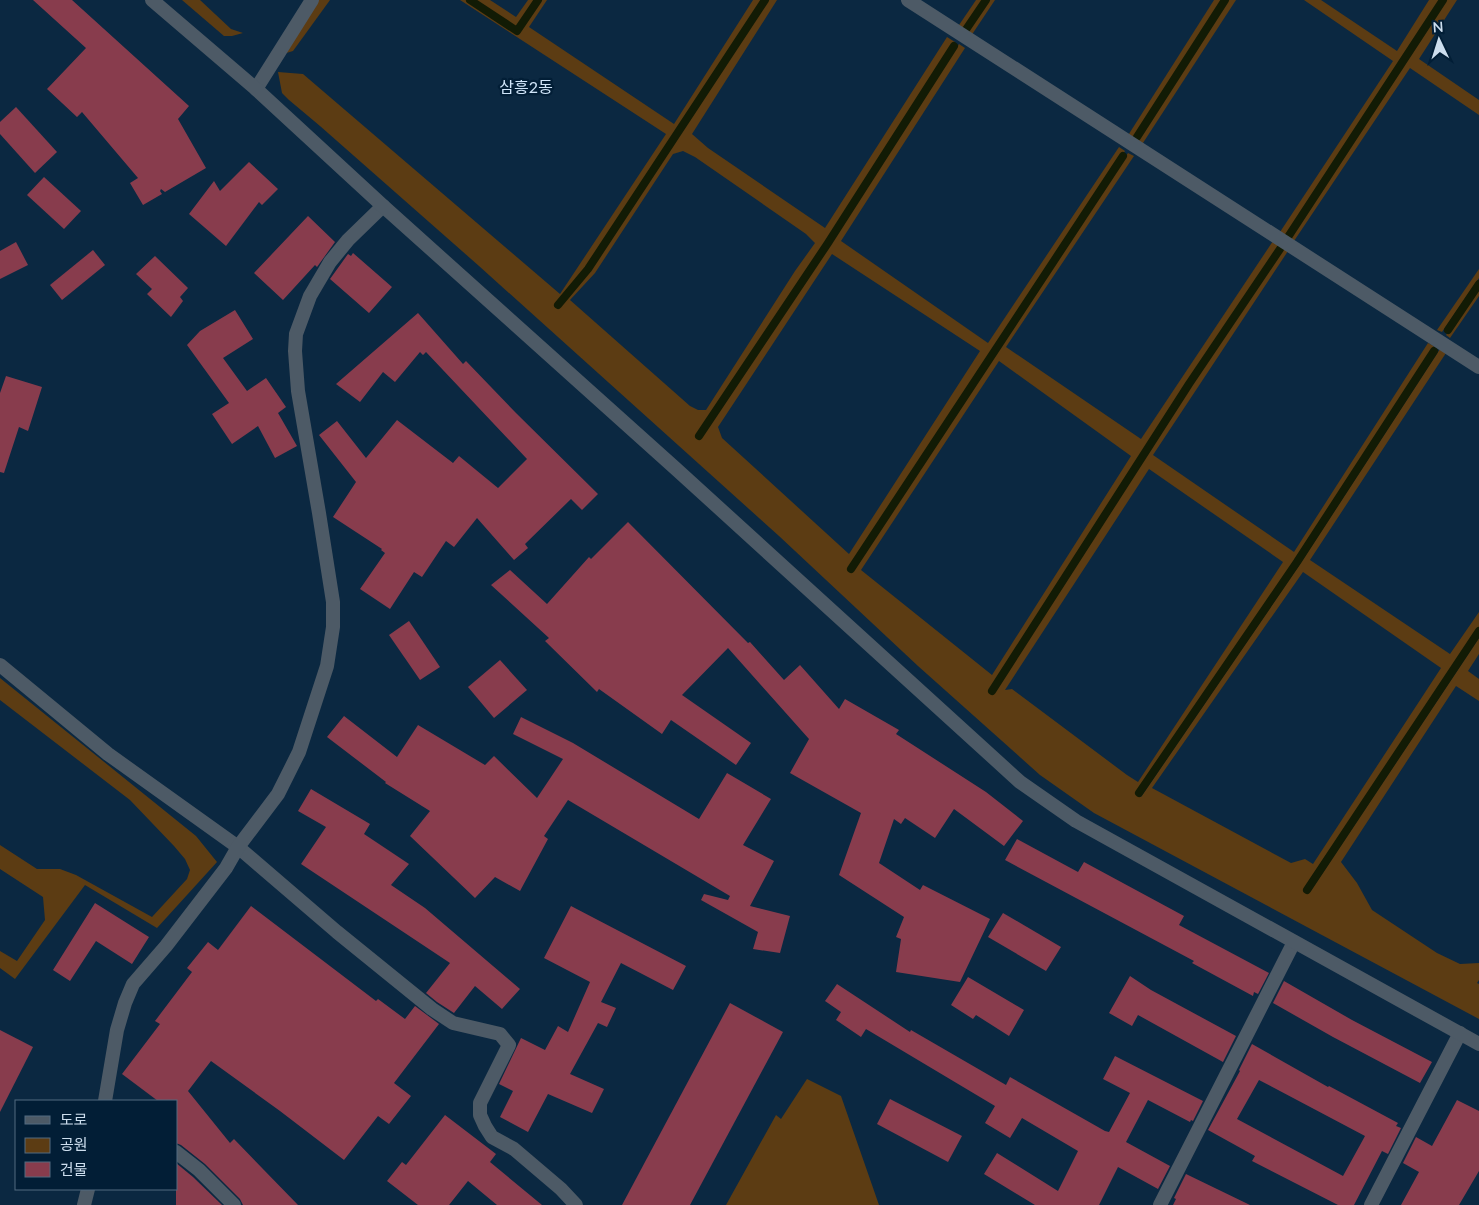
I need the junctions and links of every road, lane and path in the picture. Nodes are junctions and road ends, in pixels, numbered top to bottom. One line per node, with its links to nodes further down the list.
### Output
1 (152, 0): 4 (street)
2 (312, 0): 4 (street)
3 (908, 0): 6 (street)
4 (256, 88): 5 (street)
5 (383, 206): 8 (street); 9 (street)
6 (1479, 367)
7 (0, 665): 8 (street)
8 (238, 847): 12 (street); 17 (street)
9 (1294, 942): 10 (street); 18 (street)
10 (1460, 1033): 11 (street); 19 (street)
11 (1479, 1044)
12 (105, 1100)
13 (178, 1154): 16 (street)
14 (88, 1190): 15 (street)
15 (84, 1205)
16 (234, 1205)
17 (576, 1205)
18 (1160, 1205)
19 (1371, 1205)

